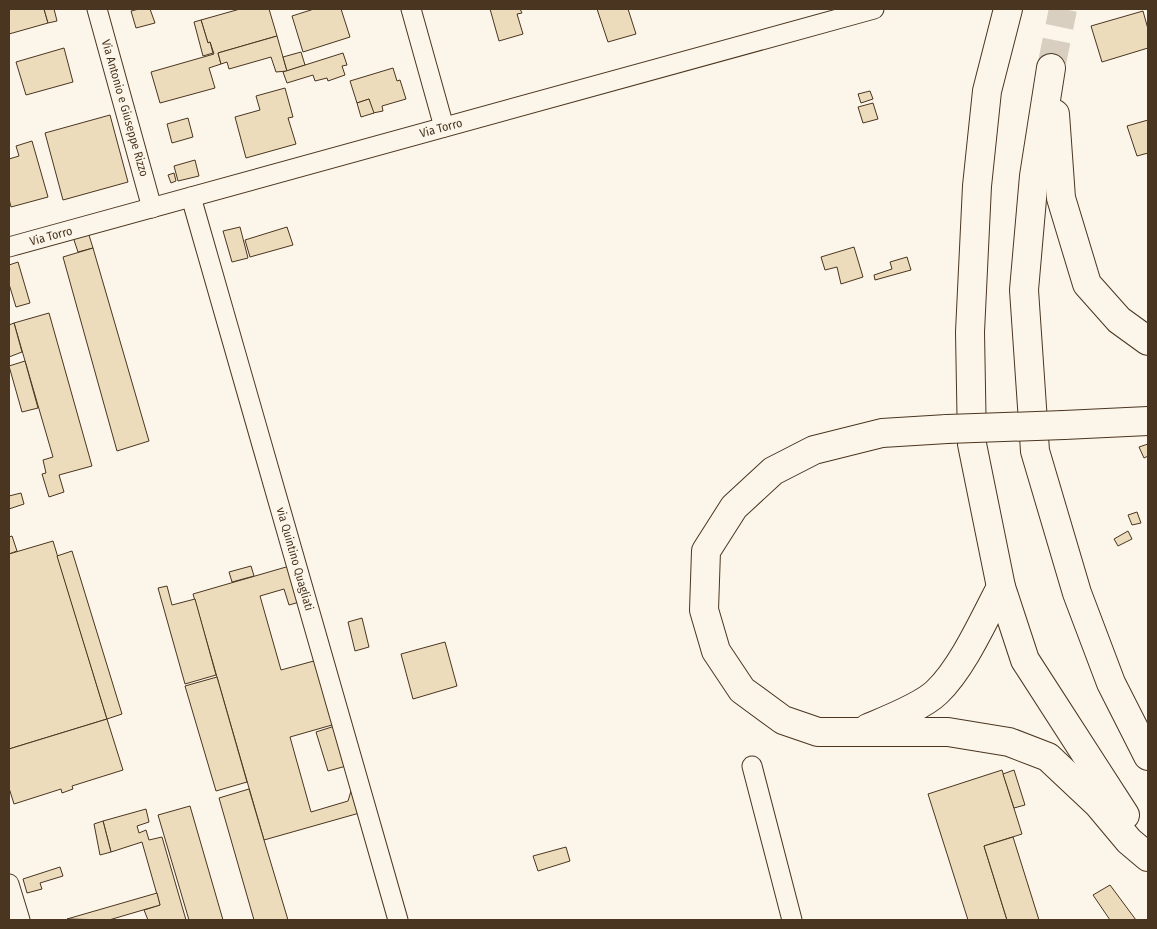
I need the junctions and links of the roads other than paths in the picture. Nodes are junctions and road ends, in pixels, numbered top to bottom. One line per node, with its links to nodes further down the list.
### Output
1 (97, 9): 7 (street, Via Antonio e Giuseppe Rizzo)
2 (411, 9): 5 (street)
3 (874, 9): 5 (street, Via Torro)
4 (1008, 9): 11 (highway)
5 (444, 127): 6 (street, Via Torro)
6 (191, 197): 7 (street, Via Torro); 19 (street, via Quintino Quagliati)
7 (152, 208): 8 (street, Via Torro)
8 (9, 247)
9 (1148, 342): 13 (highway)
10 (1148, 421): 12 (highway, bridge)
11 (1001, 587): 12 (highway); 15 (highway)
12 (855, 733): 16 (highway)
13 (1148, 756)
14 (752, 766): 20 (street)
15 (1148, 852)
16 (1148, 858)
17 (9, 884): 18 (street)
18 (20, 920)
19 (398, 920)
20 (792, 920)

